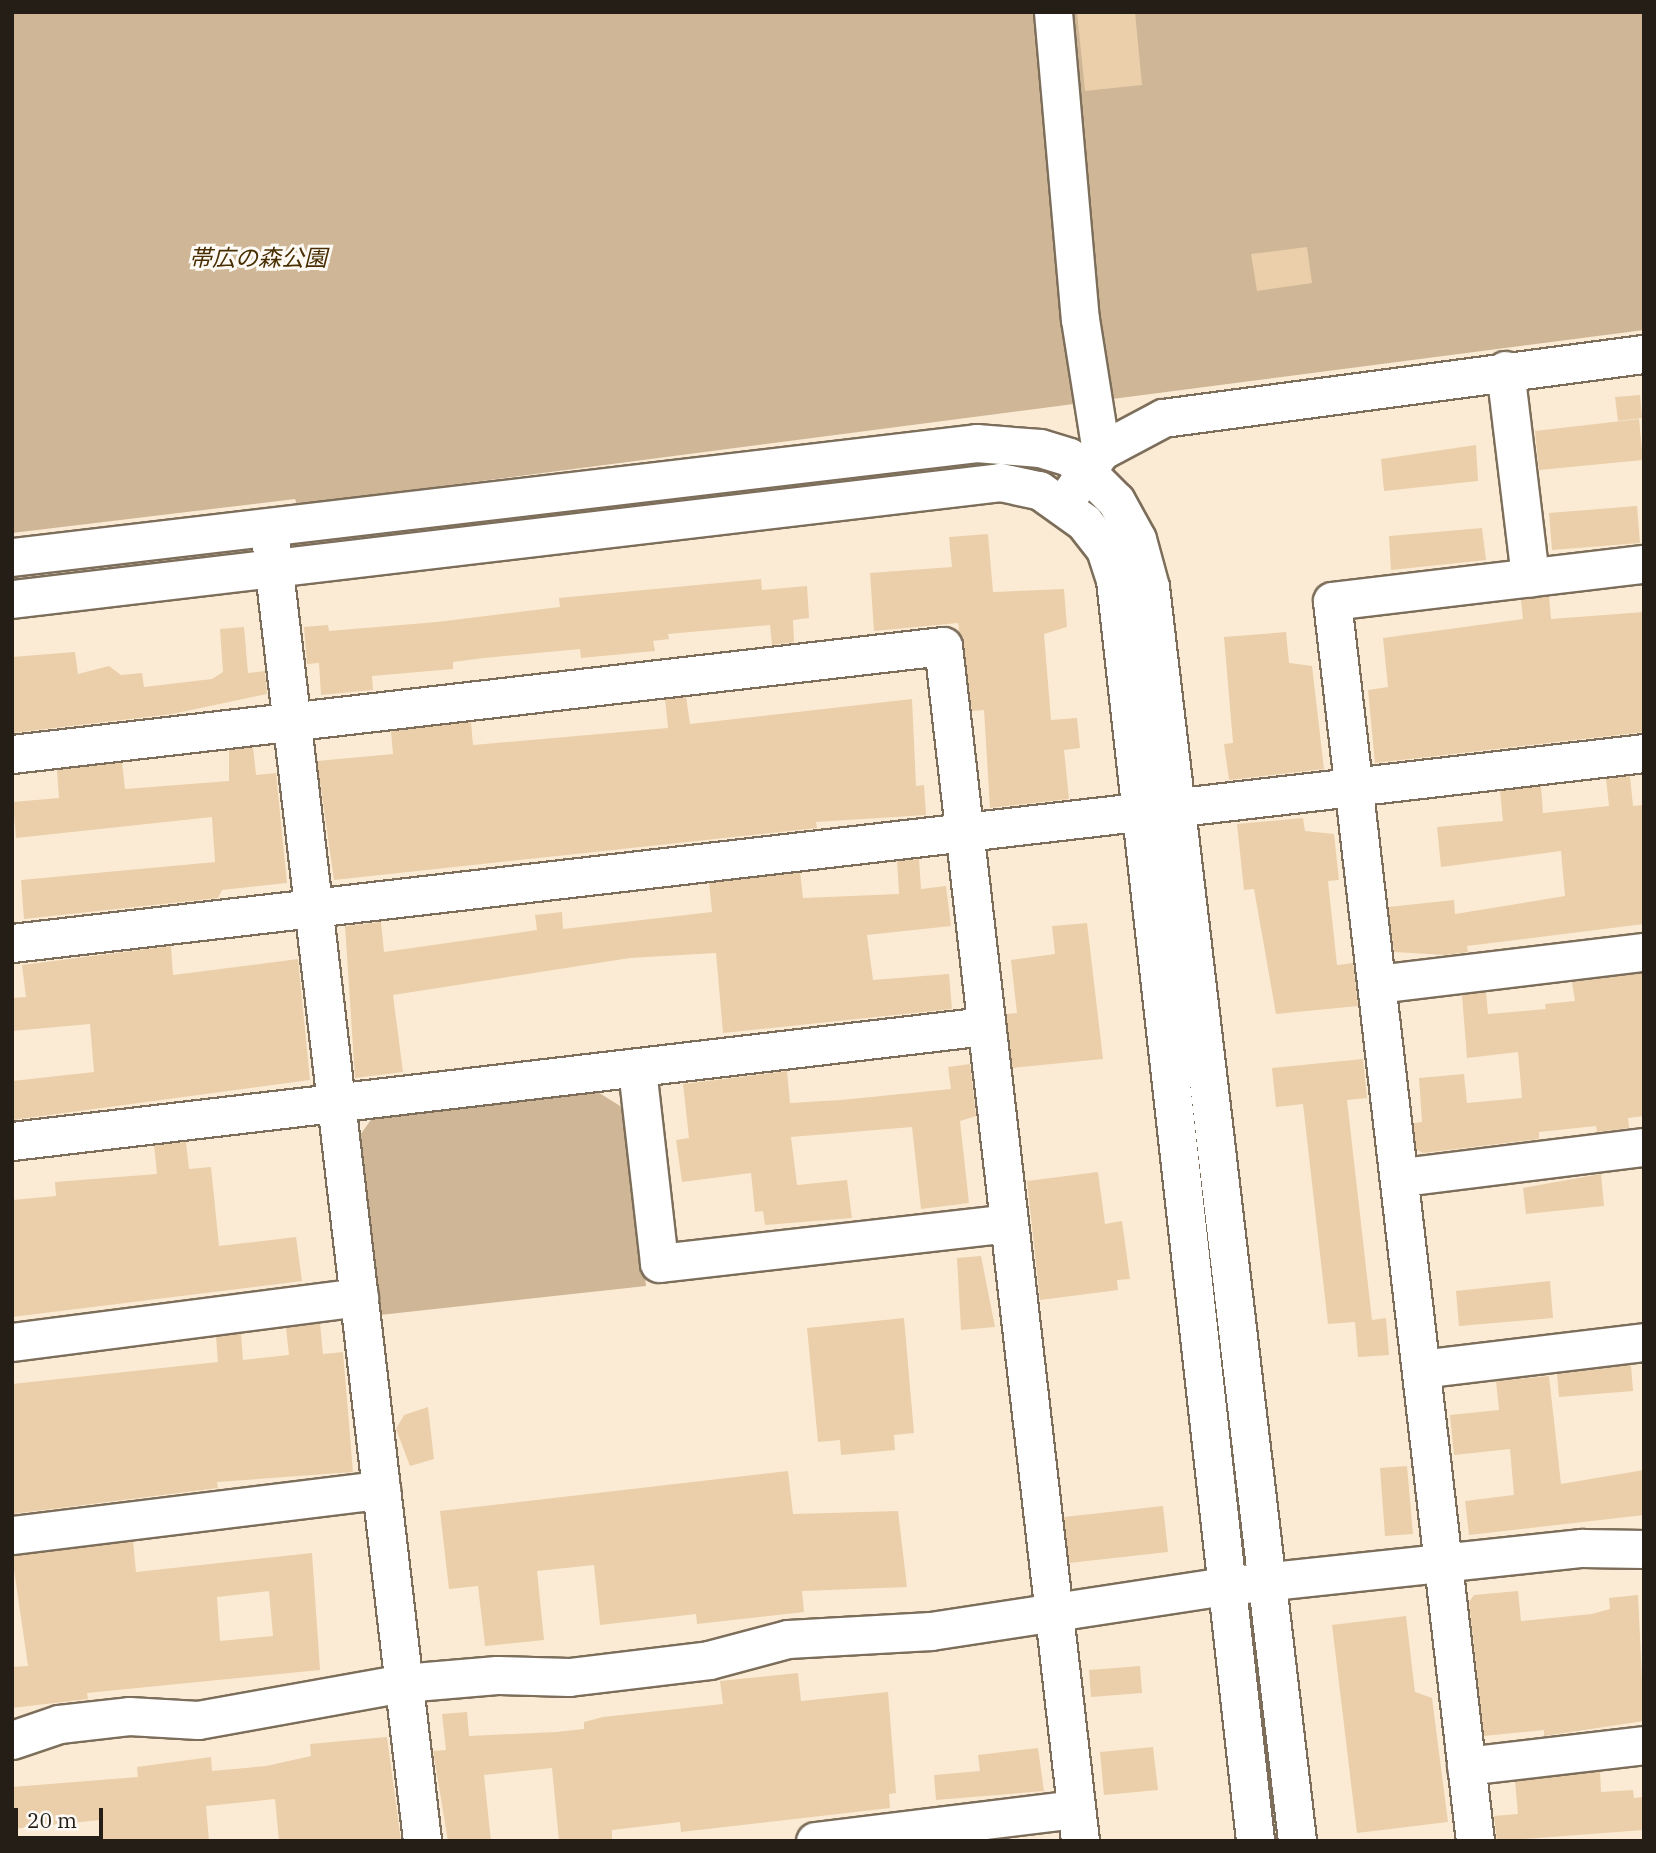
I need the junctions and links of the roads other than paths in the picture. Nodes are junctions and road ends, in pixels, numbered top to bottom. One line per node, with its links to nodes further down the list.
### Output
1 (1054, 12): 4 (street)
2 (1644, 354): 3 (street)
3 (1505, 370): 4 (street); 11 (street)
4 (1094, 461): 5 (street); 6 (street); 18 (street)
5 (1063, 502): 10 (street); 19 (street)
6 (268, 527): 7 (street); 10 (street)
7 (61, 551): 8 (street); 12 (street)
8 (12, 557)
9 (1644, 564): 11 (street)
10 (274, 568): 12 (street); 14 (street)
11 (1530, 578): 17 (street)
12 (66, 593): 13 (street)
13 (12, 599)
14 (292, 720): 16 (street); 20 (street); 21 (street)
15 (1644, 753): 17 (street)
16 (12, 754)
17 (1352, 787): 18 (street); 24 (street)
18 (1178, 810): 19 (street); 40 (street)
19 (1139, 814): 20 (street); 41 (street)
20 (963, 835): 21 (street); 25 (street)
21 (316, 909): 22 (street); 27 (street)
22 (12, 943)
23 (1644, 952): 24 (street)
24 (1378, 984): 30 (street)
25 (985, 1027): 26 (street); 31 (street)
26 (637, 1069): 27 (street); 31 (street)
27 (338, 1102): 28 (street); 32 (street)
28 (12, 1141)
29 (1644, 1147): 30 (street)
30 (1402, 1177): 35 (street)
31 (1008, 1223): 42 (street)
32 (359, 1297): 33 (street); 36 (street)
33 (12, 1342)
34 (1644, 1342): 35 (street)
35 (1421, 1368): 39 (street)
36 (381, 1490): 37 (street); 43 (street)
37 (12, 1535)
38 (1644, 1549): 39 (street)
39 (1440, 1562): 40 (street); 46 (street)
40 (1267, 1582): 41 (street); 51 (street)
41 (1225, 1586): 42 (street); 50 (street)
42 (1052, 1609): 43 (street); 47 (street)
43 (403, 1683): 44 (street); 48 (street)
44 (12, 1740)
45 (1644, 1745): 46 (street)
46 (1466, 1766): 52 (street)
47 (1078, 1825): 49 (street)
48 (422, 1841)
49 (815, 1841)
50 (1255, 1841)
51 (1297, 1841)
52 (1475, 1841)

